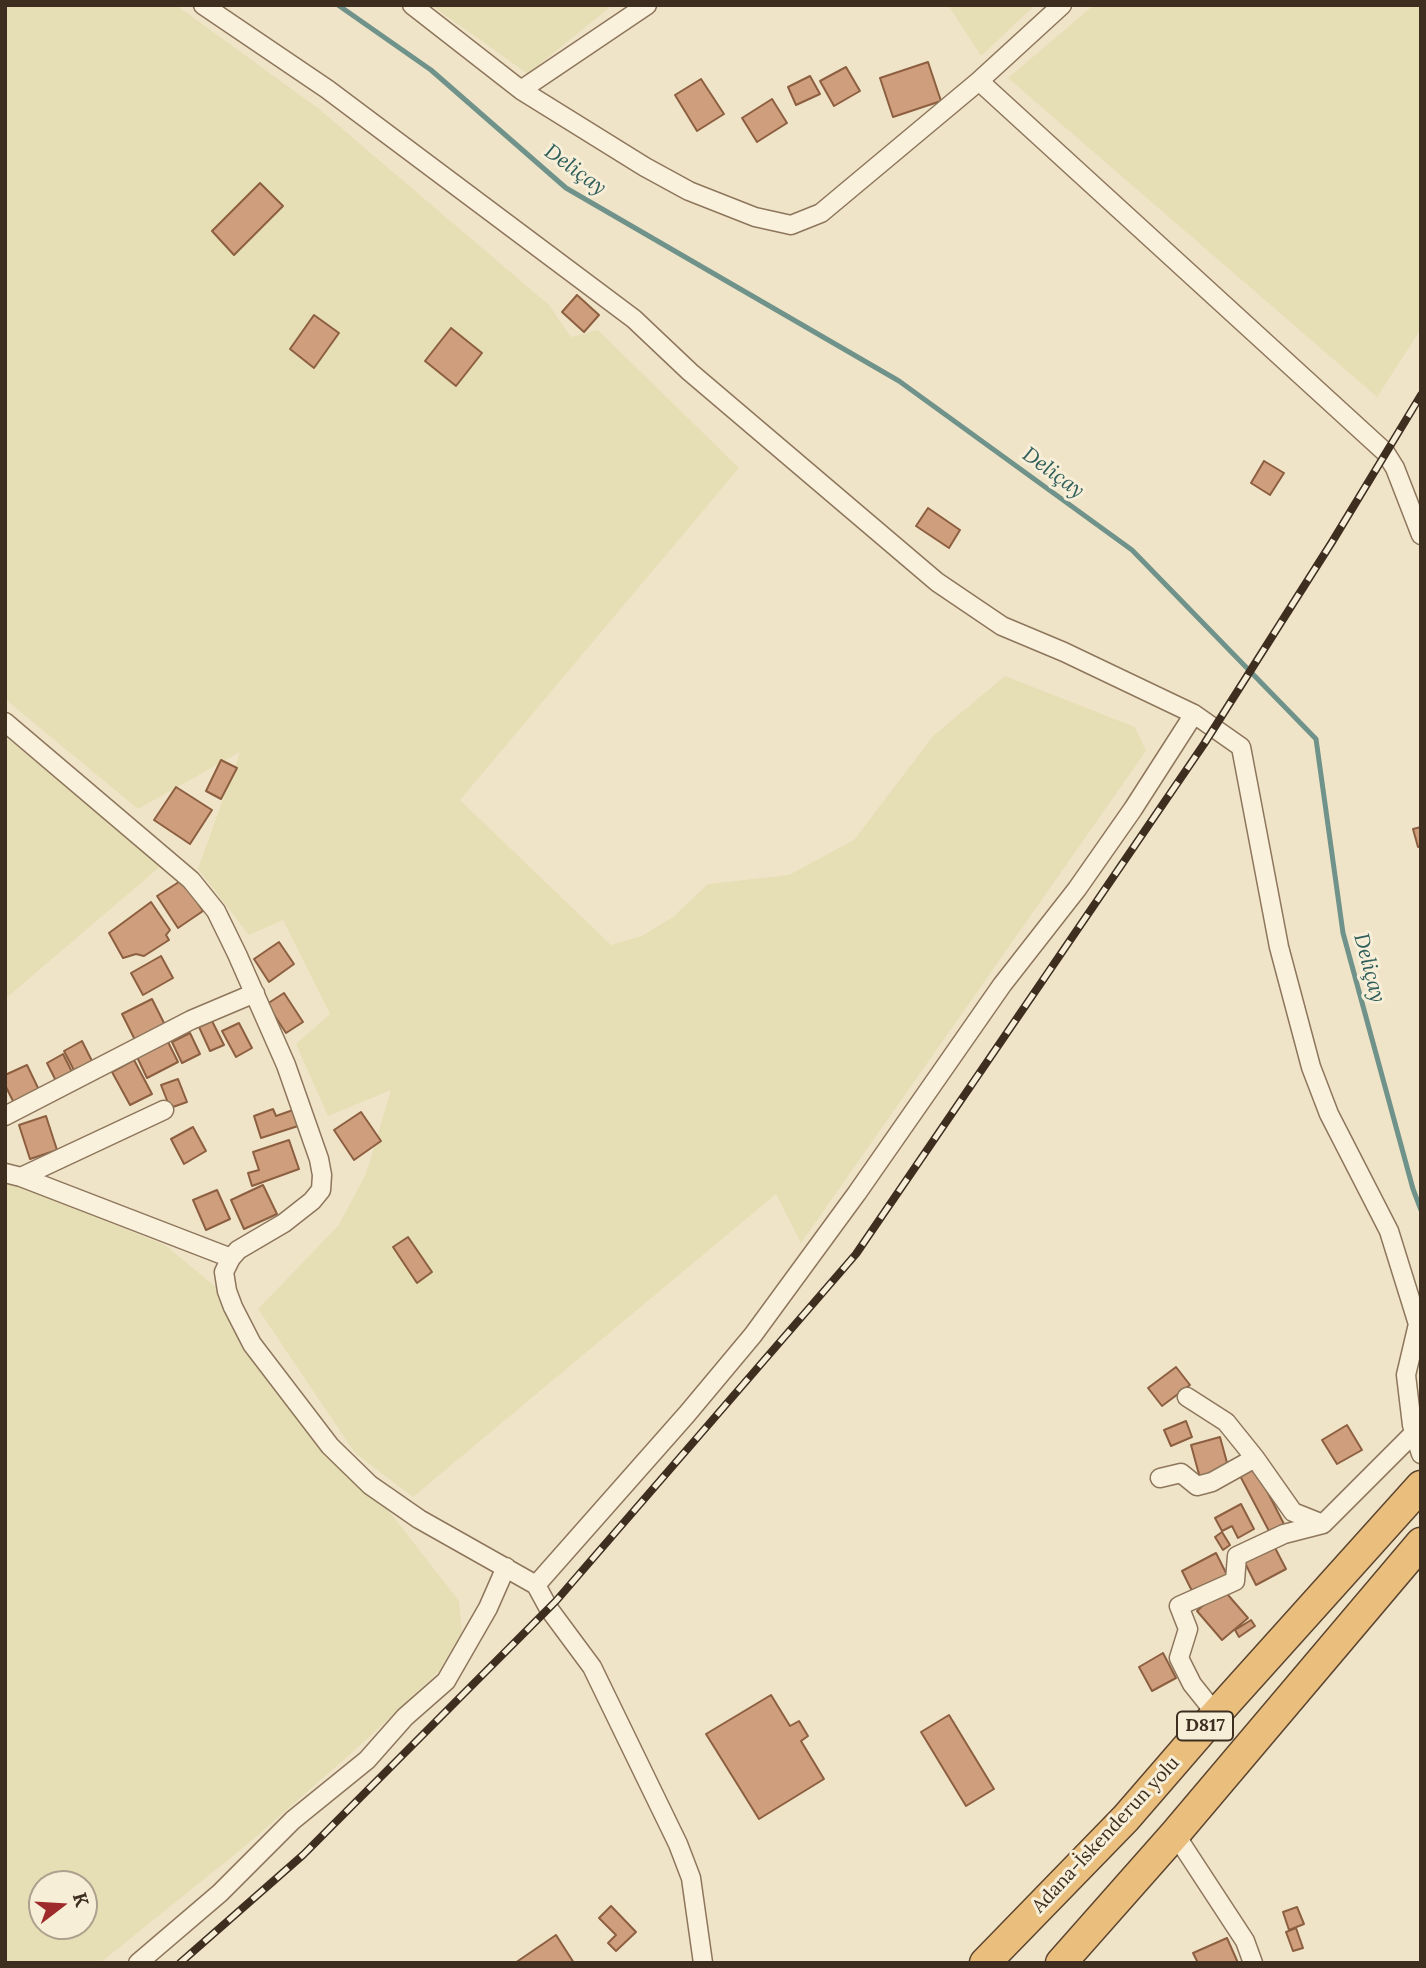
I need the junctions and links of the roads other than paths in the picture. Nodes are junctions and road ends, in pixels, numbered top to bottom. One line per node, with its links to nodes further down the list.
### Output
1 (203, 5): 8 (street)
2 (412, 5): 6 (street)
3 (647, 5): 6 (street)
4 (1062, 5): 5 (street)
5 (979, 81): 6 (street); 7 (street)
6 (521, 90)
7 (1421, 535)
8 (1194, 714): 16 (street); 24 (street)
9 (5, 722): 10 (street)
10 (255, 993): 12 (street); 14 (street)
11 (164, 1110): 13 (street)
12 (5, 1116)
13 (13, 1175): 14 (street)
14 (231, 1258): 23 (street)
15 (1187, 1396): 18 (street)
16 (1415, 1432): 17 (street); 21 (street)
17 (1421, 1454)
18 (1255, 1458): 19 (street); 21 (street)
19 (1160, 1478)
20 (1421, 1486): 25 (highway, Adana-İskenderun yolu / D817)
21 (1323, 1524): 25 (street)
22 (1421, 1543): 26 (highway, D817)
23 (506, 1567): 24 (street); 27 (street)
24 (536, 1585): 28 (street)
25 (1216, 1714): 29 (highway, Adana-İskenderun yolu / D817)
26 (1175, 1834): 30 (highway, D817); 31 (street)
27 (138, 1963)
28 (703, 1963)
29 (985, 1963)
30 (1061, 1963)
31 (1252, 1963)

